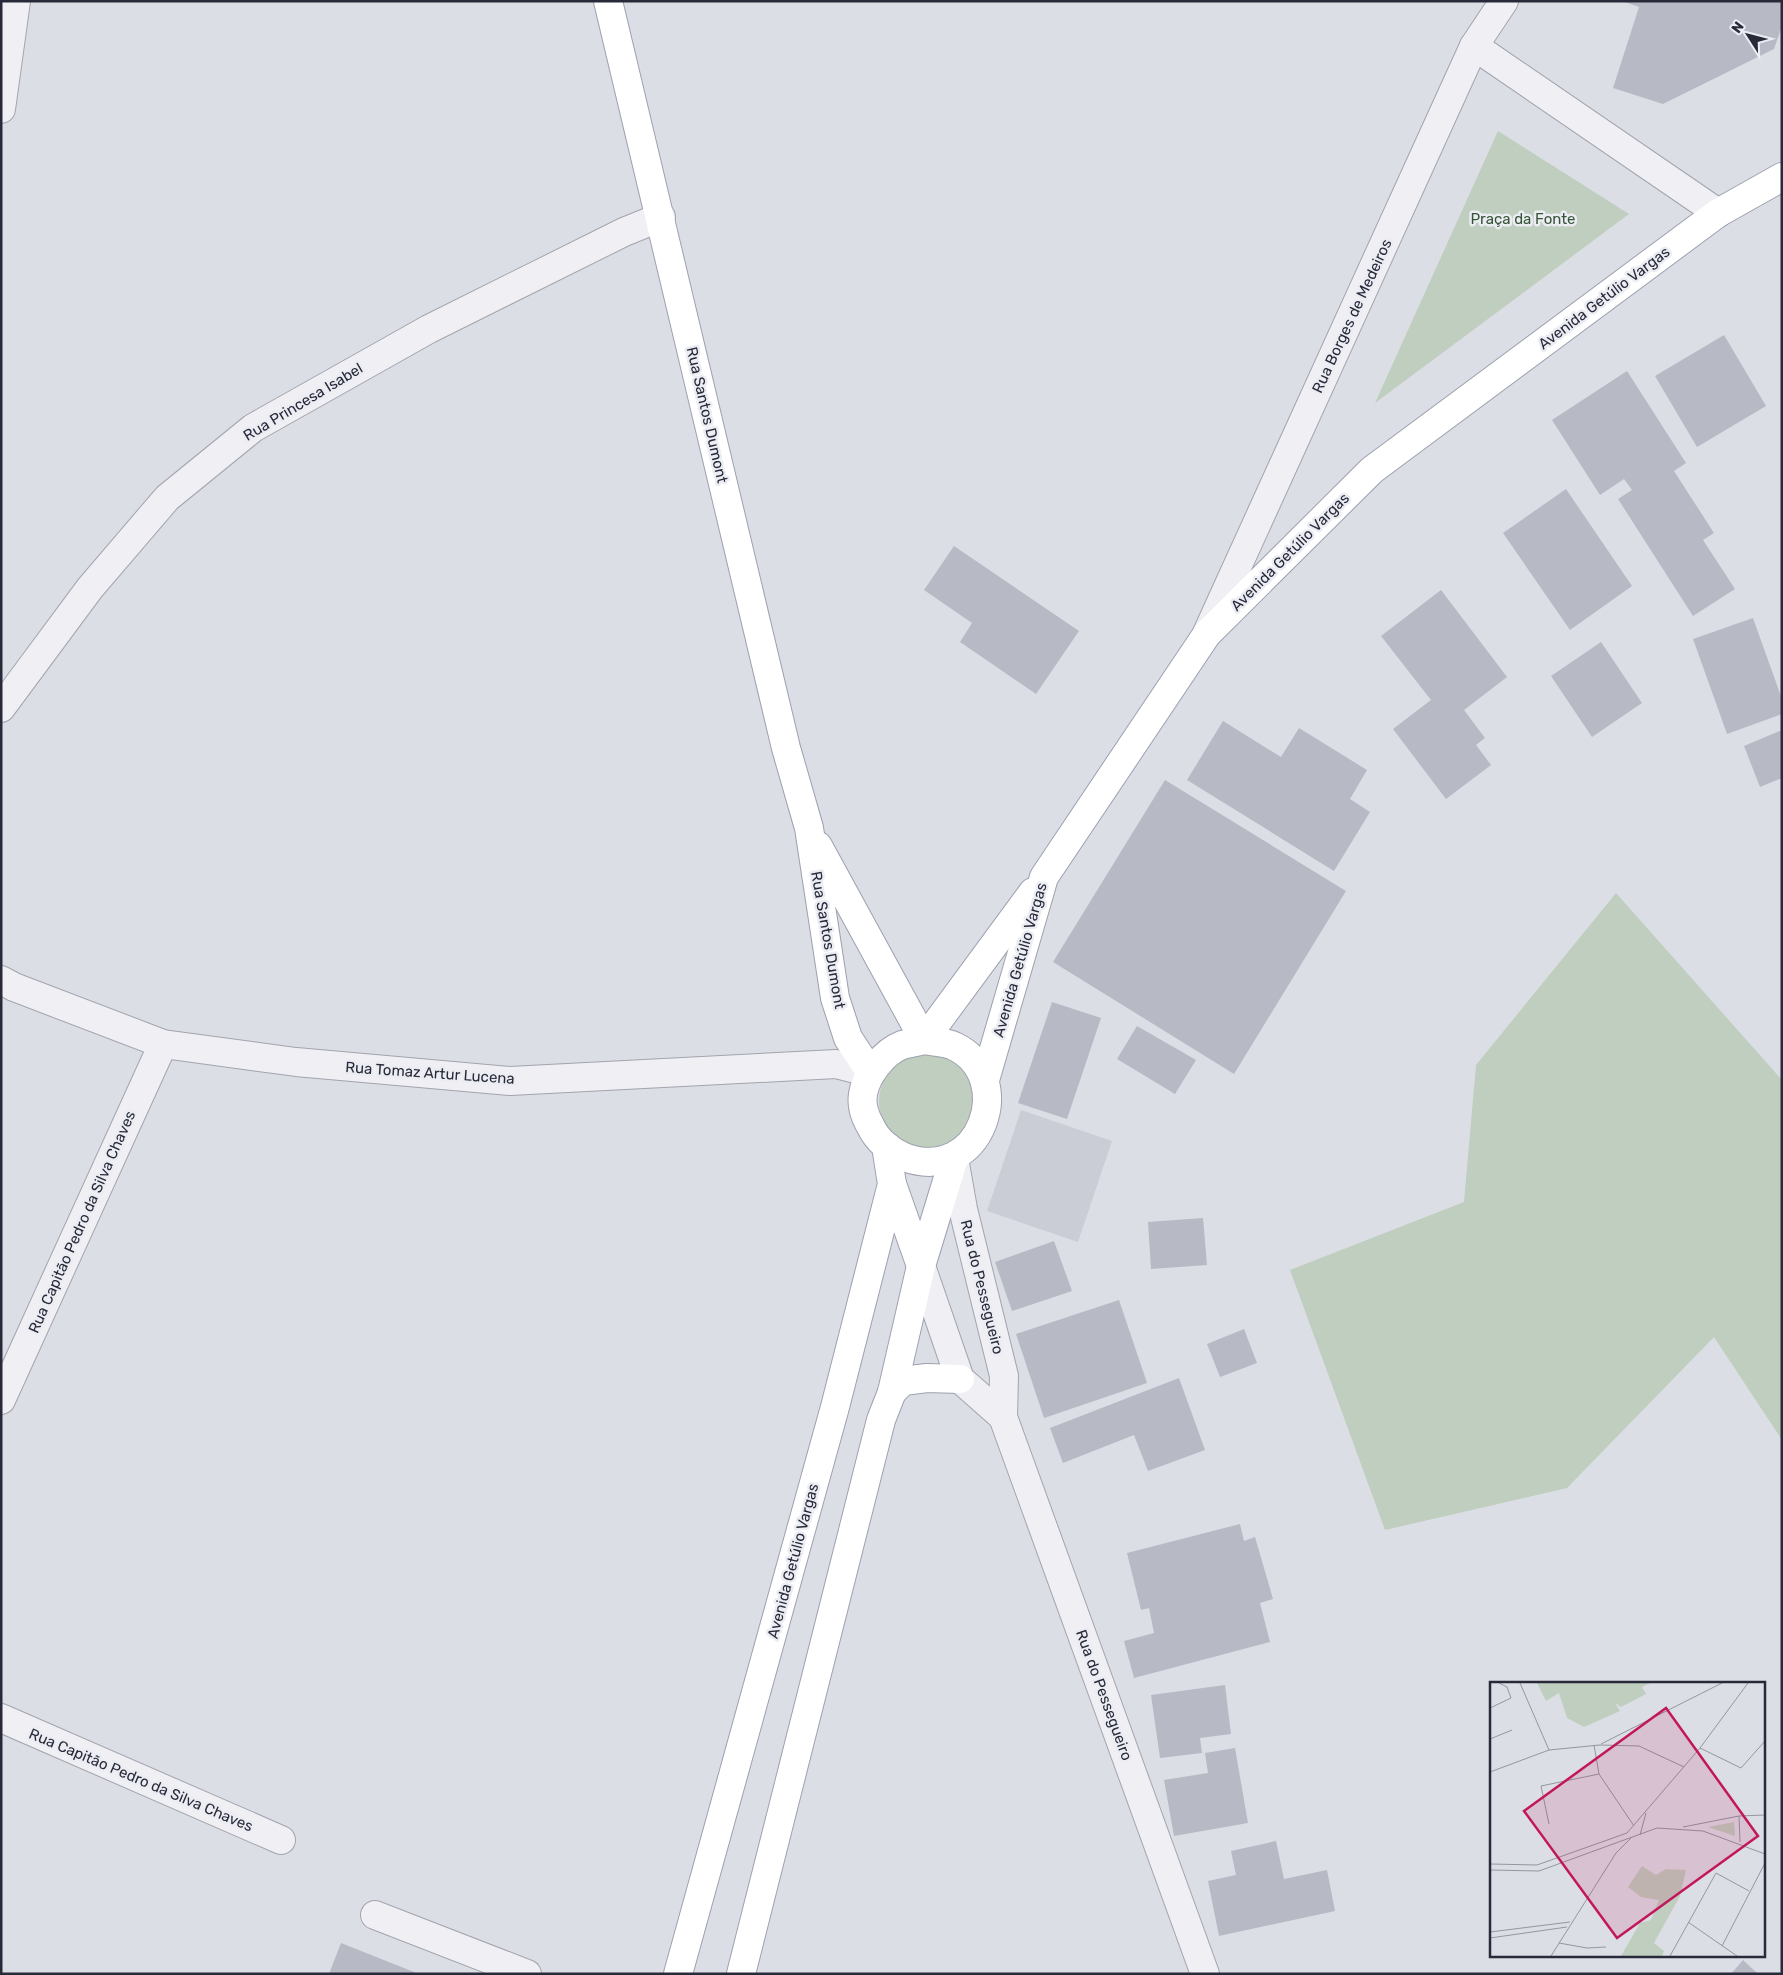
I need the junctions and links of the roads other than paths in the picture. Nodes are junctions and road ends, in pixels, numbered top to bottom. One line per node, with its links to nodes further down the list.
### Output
1 (16, 1): 5 (street)
2 (608, 1): 8 (main road, Rua Santos Dumont)
3 (1504, 1): 4 (street, Rua Borges de Medeiros)
4 (1474, 46): 7 (street); 9 (street, Rua Borges de Medeiros)
5 (1, 109)
6 (1782, 178): 7 (main road, Avenida Getúlio Vargas)
7 (1718, 213): 9 (main road, Avenida Getúlio Vargas)
8 (661, 217): 10 (street, Rua Princesa Isabel); 11 (main road, Rua Santos Dumont)
9 (1207, 634): 12 (main road, Avenida Getúlio Vargas)
10 (1, 708)
11 (809, 828): 14 (main road, Rua Santos Dumont); 16 (main road, Rua Santos Dumont)
12 (1044, 877): 14 (main road); 17 (main road, Avenida Getúlio Vargas)
13 (1, 980): 15 (street, Rua Tomaz Artur Lucena)
14 (924, 1040): 16 (main road); 17 (main road)
15 (163, 1044): 16 (street, Rua Tomaz Artur Lucena); 24 (street, Rua Capitão Pedro da Silva Chaves)
16 (871, 1073): 18 (main road)
17 (985, 1080): 19 (main road)
18 (886, 1146): 19 (main road); 20 (main road, Avenida Getúlio Vargas)
19 (954, 1158): 21 (main road); 25 (street, Rua do Pessegueiro)
20 (892, 1184): 21 (main road); 30 (main road, Avenida Getúlio Vargas)
21 (921, 1266): 22 (street); 23 (main road)
22 (960, 1379): 23 (main road); 25 (street, Rua do Pessegueiro)
23 (892, 1392): 31 (main road)
24 (1, 1400)
25 (1003, 1416): 32 (street, Rua do Pessegueiro)
26 (1, 1718): 27 (street, Rua Capitão Pedro da Silva Chaves)
27 (281, 1840)
28 (375, 1916): 29 (street)
29 (527, 1974)
30 (678, 1974)
31 (741, 1974)
32 (1205, 1974)

